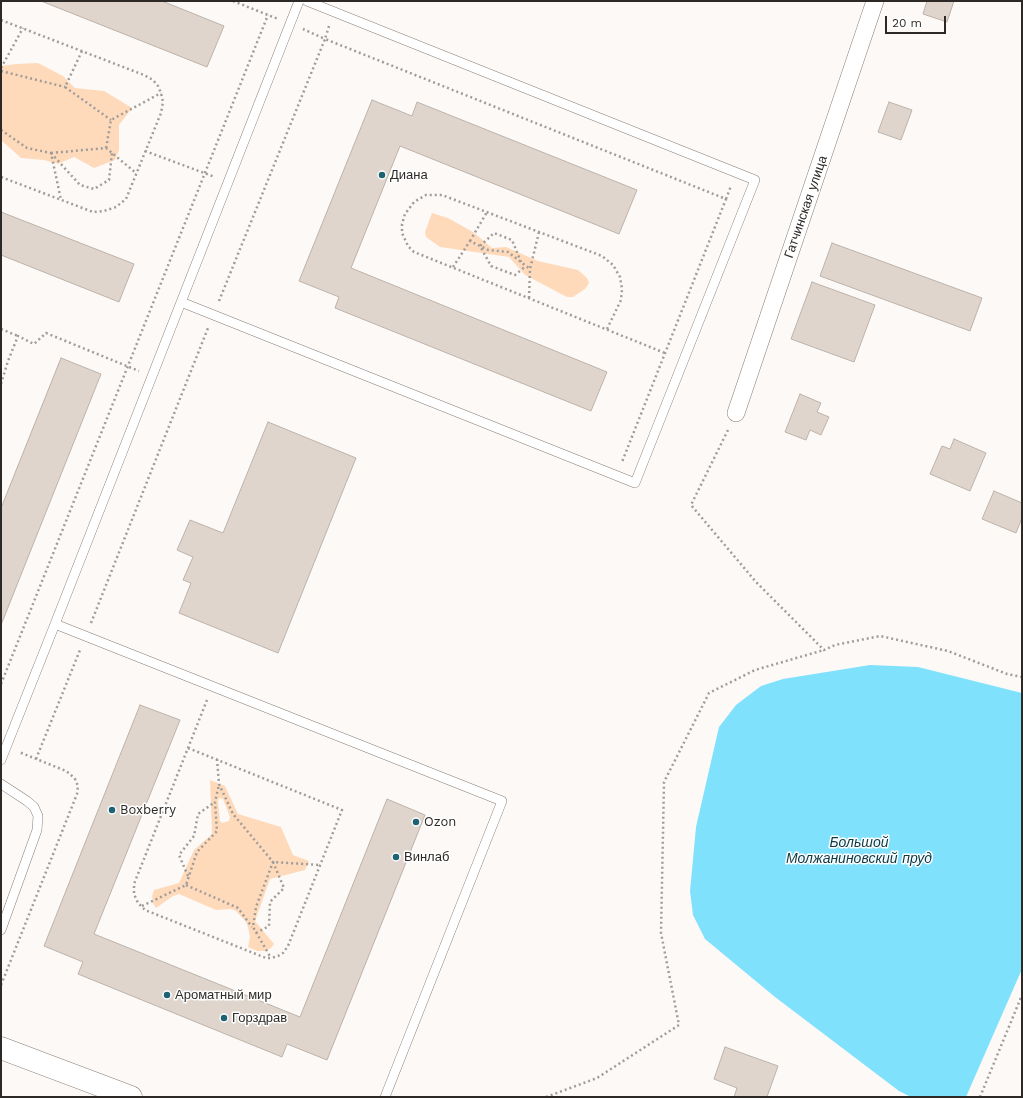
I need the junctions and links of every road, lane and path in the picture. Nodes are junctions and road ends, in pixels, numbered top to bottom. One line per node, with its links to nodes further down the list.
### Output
1 (233, 1): 5 (path)
2 (299, 1): 7 (lane)
3 (307, 1): 45 (lane)
4 (875, 1): 44 (street, Гатчинская улица)
5 (268, 15): 7 (path); 22 (path)
6 (1, 20): 8 (path)
7 (290, 24): 9 (path); 24 (lane)
8 (23, 28): 10 (path); 11 (path)
9 (324, 39): 36 (path); 40 (path)
10 (82, 51): 13 (path); 14 (path)
11 (1, 68)
12 (1, 71): 13 (path)
13 (65, 87): 15 (path)
14 (161, 93): 15 (path); 18 (path)
15 (111, 120): 17 (path)
16 (1, 130): 19 (path)
17 (106, 148): 19 (path); 20 (path)
18 (145, 151): 21 (path); 22 (path)
19 (51, 153): 20 (path); 25 (path)
20 (112, 153): 21 (path)
21 (136, 173): 25 (path)
22 (205, 173): 24 (path); 41 (path)
23 (1, 177): 25 (path)
24 (228, 182): 35 (lane)
25 (62, 200)
26 (486, 212): 27 (path); 28 (path); 32 (path)
27 (539, 232): 33 (path); 38 (path)
28 (470, 241): 29 (path); 32 (path)
29 (480, 246): 30 (path); 30 (path); 31 (path)
30 (521, 262): 31 (path)
31 (526, 266): 33 (path)
32 (453, 267): 34 (path)
33 (530, 269): 34 (path)
34 (529, 298): 38 (path)
35 (181, 302): 36 (lane); 42 (lane)
36 (214, 315): 45 (lane); 47 (path)
37 (1, 328): 39 (path)
38 (607, 329): 40 (path)
39 (18, 336): 41 (path); 43 (path)
40 (665, 353): 45 (path)
41 (128, 366): 42 (path); 50 (path)
42 (152, 376): 46 (lane)
43 (1, 384)
44 (736, 413): 48 (path)
45 (617, 476)
46 (55, 624): 47 (lane); 55 (lane)
47 (85, 636): 51 (lane); 53 (path)
48 (824, 650): 49 (path); 72 (path)
49 (1022, 677)
50 (1, 684)
51 (212, 686): 52 (path); 71 (lane)
52 (188, 748): 54 (path); 63 (path)
53 (36, 759)
54 (217, 759): 57 (path); 60 (path)
55 (1, 760)
56 (1, 784): 65 (lane)
57 (219, 784): 58 (path); 59 (path)
58 (215, 802): 61 (path); 61 (path)
59 (273, 862): 60 (path); 64 (path); 66 (path)
60 (320, 865): 67 (path)
61 (189, 877): 62 (path)
62 (186, 885): 63 (path); 64 (path)
63 (142, 906): 67 (path)
64 (253, 927): 66 (path)
65 (1, 930)
66 (256, 933): 67 (path)
67 (271, 958)
68 (1022, 995): 73 (path)
69 (1, 1048): 70 (street)
70 (131, 1097)
71 (385, 1097)
72 (546, 1097)
73 (980, 1097)

